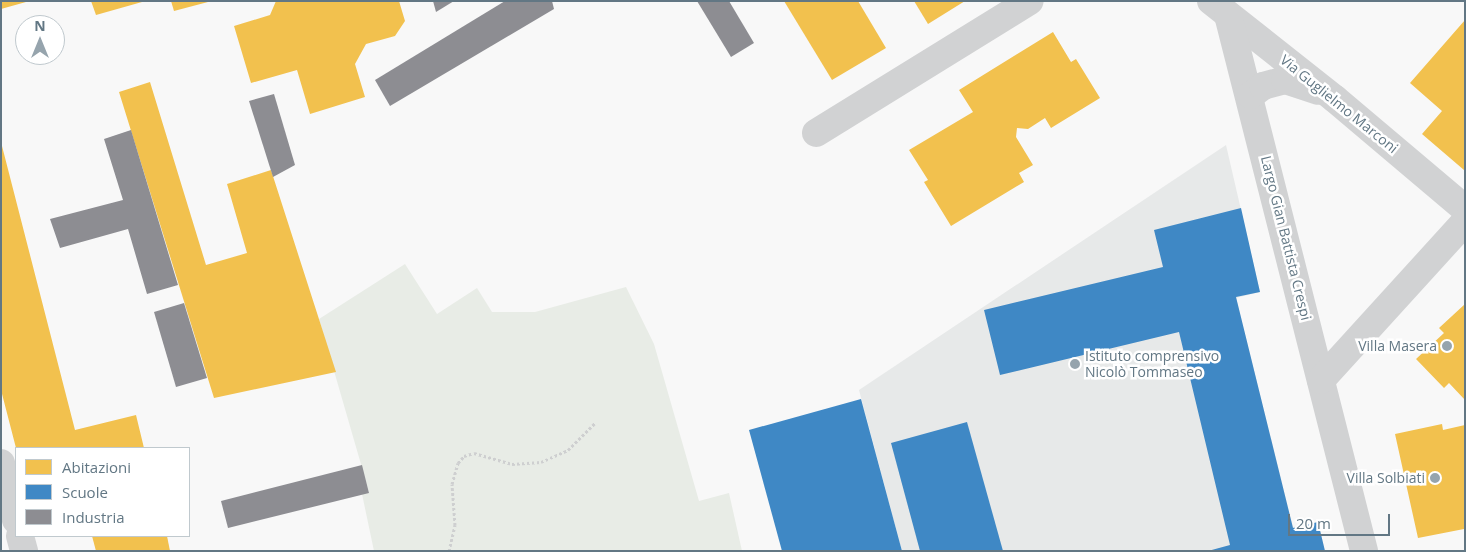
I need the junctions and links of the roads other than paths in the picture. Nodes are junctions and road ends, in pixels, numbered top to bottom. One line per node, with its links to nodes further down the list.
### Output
1 (1030, 1): 5 (street)
2 (1220, 8): 3 (street, Largo Gian Battista Crespi); 4 (street, Via Guglielmo Marconi)
3 (1250, 95): 4 (street); 8 (street, Largo Gian Battista Crespi)
4 (1335, 99): 6 (street, Via Guglielmo Marconi)
5 (816, 132)
6 (1465, 209)
7 (1465, 222): 8 (street)
8 (1321, 380): 13 (street, Largo Gian Battista Crespi)
9 (1, 463): 10 (street)
10 (15, 516)
11 (20, 537): 12 (street)
12 (24, 551)
13 (1364, 551)

